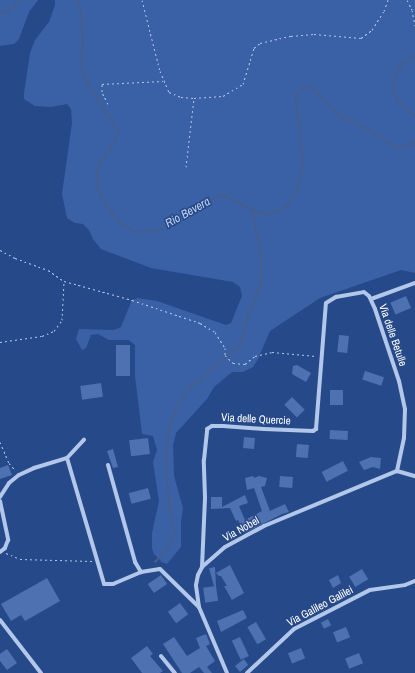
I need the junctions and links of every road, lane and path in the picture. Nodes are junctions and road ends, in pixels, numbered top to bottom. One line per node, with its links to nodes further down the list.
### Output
1 (142, 0): 5 (path)
2 (388, 0): 6 (path)
3 (407, 0): 4 (path)
4 (415, 26)
5 (164, 82): 6 (path); 7 (path)
6 (194, 98): 8 (path)
7 (108, 104)
8 (186, 168)
9 (0, 250): 10 (path)
10 (64, 281): 13 (path); 14 (path)
11 (415, 283): 12 (street)
12 (371, 299): 14 (street, Via delle Quercie); 19 (street, Via delle Betulle)
13 (0, 342)
14 (322, 356): 26 (street, Via delle Quercie)
15 (84, 440): 17 (street)
16 (0, 442): 20 (path)
17 (68, 458): 20 (street); 25 (street)
18 (108, 465): 27 (street)
19 (397, 471): 21 (street); 26 (street, Via Nobel)
20 (20, 475): 22 (street)
21 (415, 476)
22 (0, 497)
23 (0, 501): 24 (street)
24 (1, 551): 25 (path)
25 (98, 562): 27 (street)
26 (202, 567): 29 (street)
27 (141, 572): 29 (street)
28 (415, 581): 35 (street, Via Galileo Galilei)
29 (199, 608): 34 (street)
30 (0, 620): 32 (street)
31 (161, 656): 33 (street)
32 (41, 673)
33 (175, 673)
34 (227, 673)
35 (247, 673)

